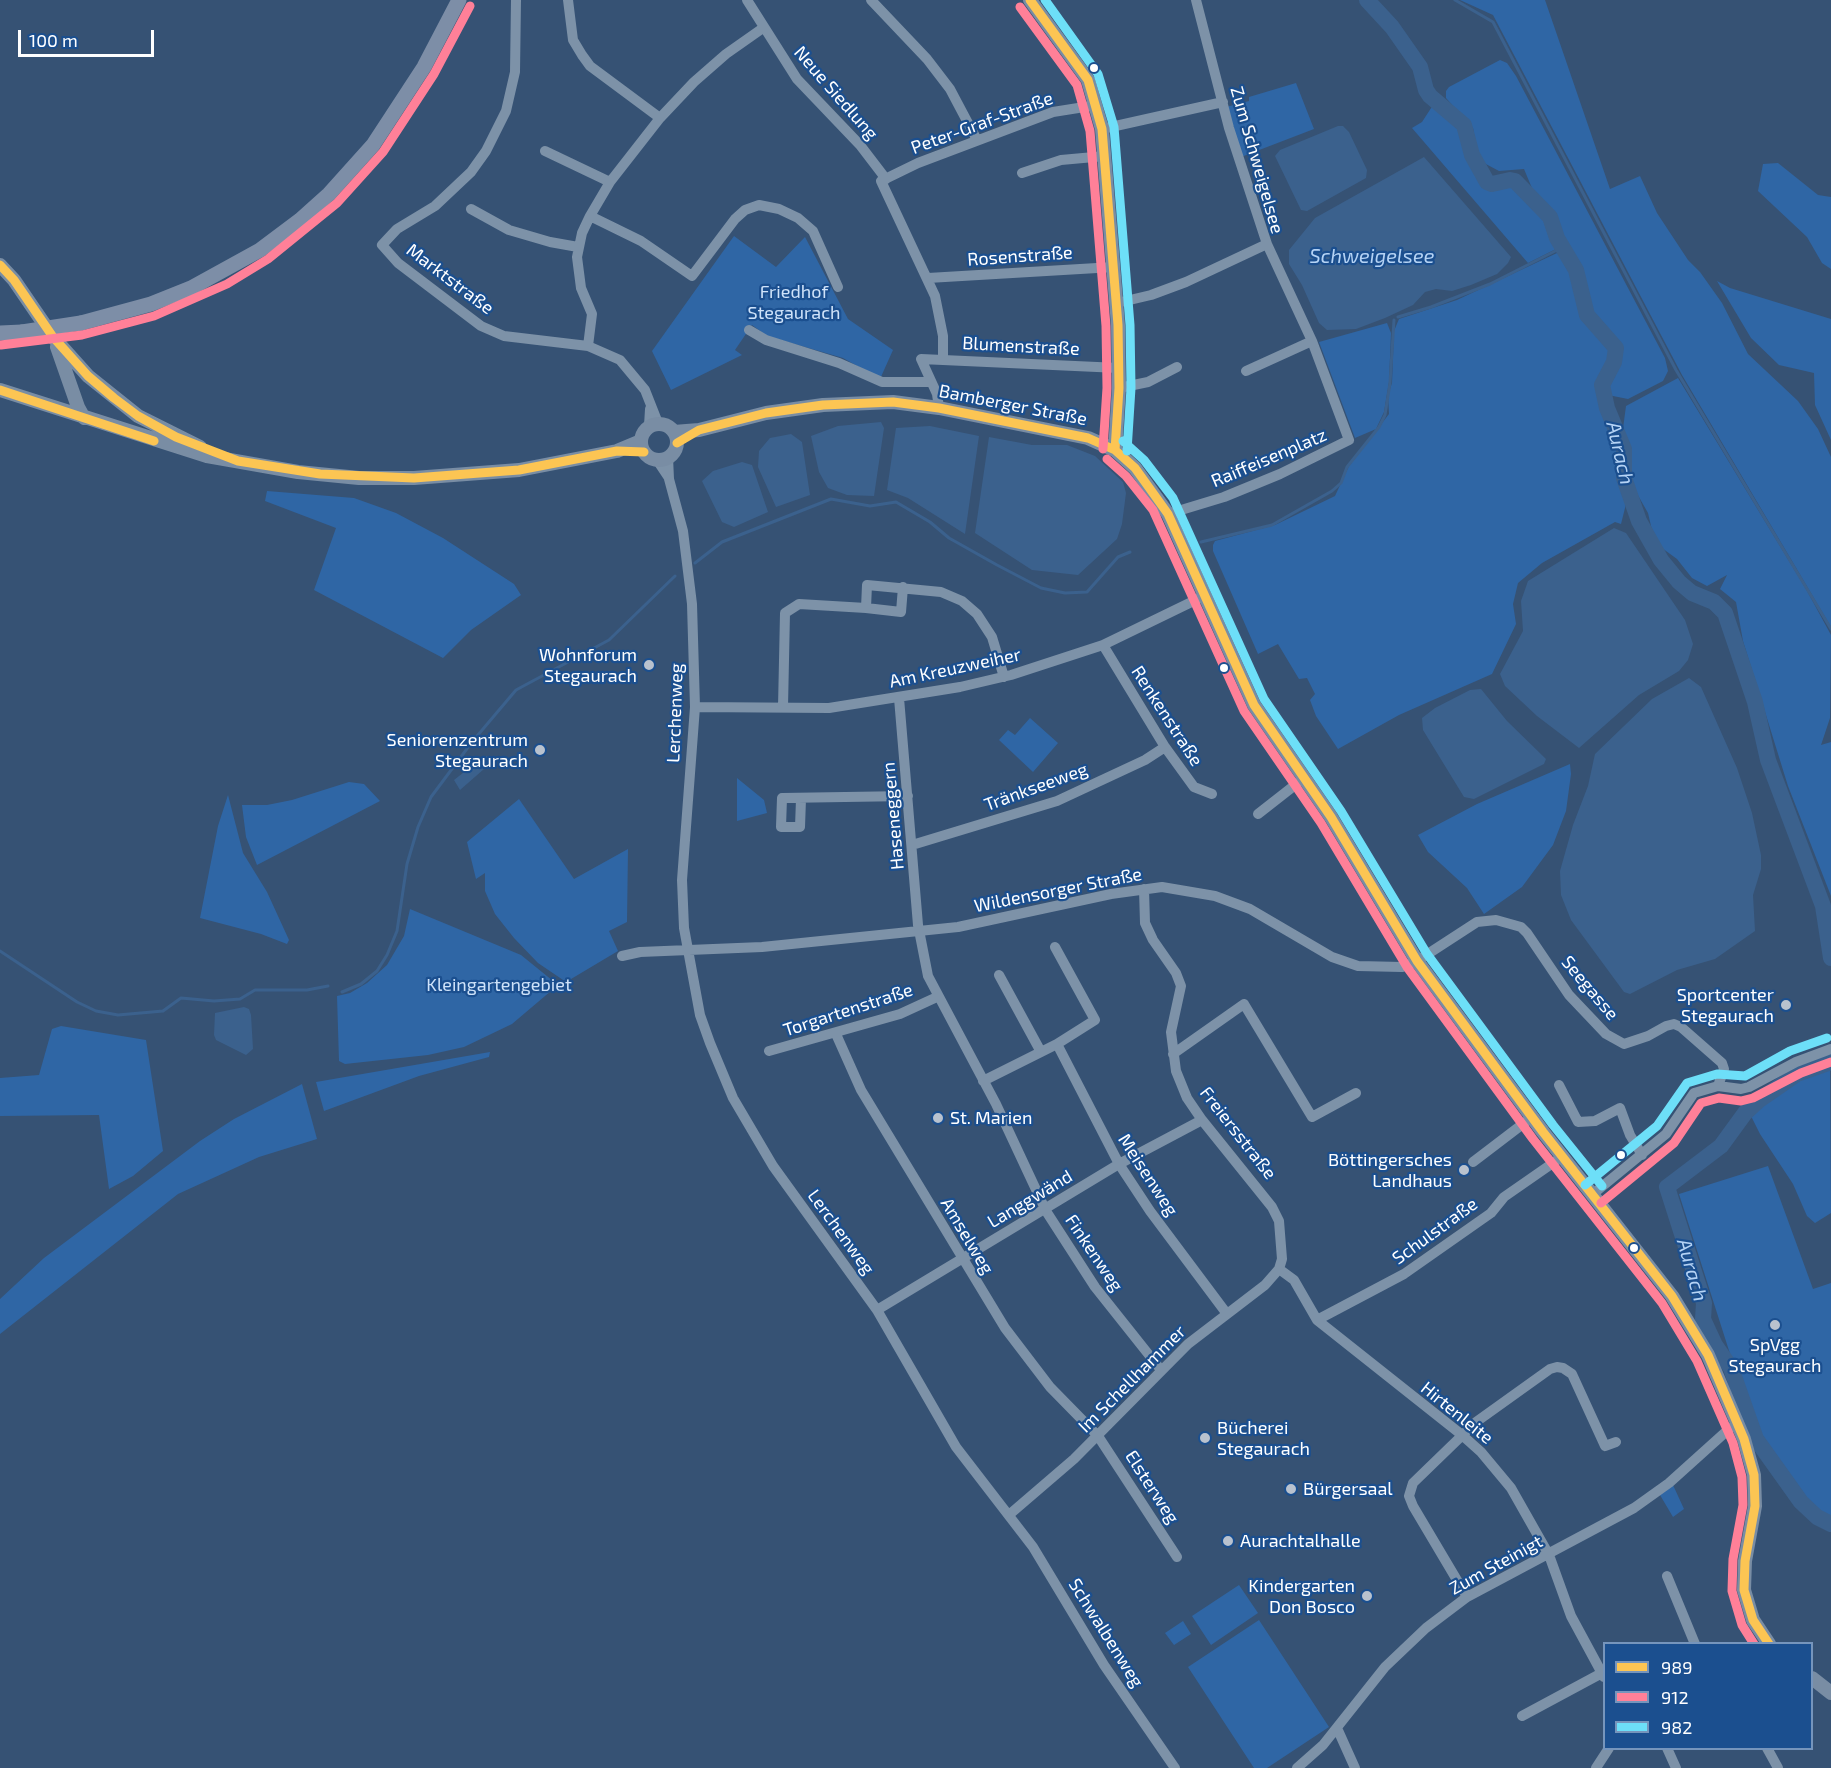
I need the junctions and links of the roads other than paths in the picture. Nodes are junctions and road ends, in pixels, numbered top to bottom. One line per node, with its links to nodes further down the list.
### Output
1 (459, 0): 29 (main road, bridge)
2 (516, 0): 32 (street, Marktstraße)
3 (568, 0): 11 (street)
4 (747, 0): 8 (street, Neue Siedlung)
5 (871, 0): 13 (street)
6 (1030, 0): 10 (main road)
7 (1196, 0): 9 (street, Zum Schweigelsee)
8 (763, 28): 11 (street); 17 (street, Neue Siedlung)
9 (1223, 102): 12 (street); 21 (street, Zum Schweigelsee)
10 (1097, 105): 12 (main road); 13 (street, Peter-Graf-Straße)
11 (660, 118): 18 (street)
12 (1102, 129): 15 (main road)
13 (977, 140): 17 (street, Peter-Graf-Straße)
14 (545, 151): 18 (street)
15 (1105, 156): 16 (street); 24 (main road)
16 (1022, 173)
17 (884, 180): 25 (street, Neue Siedlung)
18 (610, 182): 20 (street)
19 (471, 209): 22 (street)
20 (590, 216): 22 (street); 26 (street)
21 (1267, 243): 27 (street, Zum Schweigelsee); 31 (street, Raiffeisenplatz)
22 (578, 246): 32 (street)
23 (0, 265): 30 (main road)
24 (1114, 267): 25 (street, Rosenstraße); 27 (main road)
25 (928, 278): 33 (street, Neue Siedlung)
26 (838, 287)
27 (1117, 303): 35 (main road)
28 (749, 330): 37 (street)
29 (0, 333)
30 (52, 337): 41 (main road); 47 (main road)
31 (1312, 341): 36 (street); 48 (street, Raiffeisenplatz)
32 (588, 346): 42 (street, Marktstraße)
33 (943, 358): 35 (street, Blumenstraße); 37 (street, Blumenstraße)
34 (1177, 367): 38 (street)
35 (1119, 368): 38 (main road)
36 (1246, 371)
37 (931, 382): 40 (street)
38 (1119, 388): 45 (main road)
39 (0, 390): 41 (main road)
40 (939, 408): 43 (main road, Bamberger Straße); 45 (main road, Bamberger Straße)
41 (84, 418): 47 (main road)
42 (653, 425): 43 (main road); 44 (main road)
43 (676, 437): 46 (main road)
44 (642, 446): 46 (main road); 47 (main road)
45 (1115, 450): 48 (main road, Bamberger Straße)
46 (662, 458): 55 (street, Lerchenweg)
47 (238, 462)
48 (1168, 514): 50 (main road, Bamberger Straße)
49 (903, 588): 51 (street); 51 (street); 53 (street)
50 (1206, 595): 52 (street, Am Kreuzweiher); 58 (main road, Bamberger Straße)
51 (866, 608): 56 (street)
52 (1103, 645): 53 (street, Am Kreuzweiher); 57 (street, Renkenstraße)
53 (1004, 677): 54 (street, Am Kreuzweiher)
54 (899, 698): 56 (street, Am Kreuzweiher); 60 (street, Haseneggern)
55 (695, 707): 56 (street, Am Kreuzweiher); 67 (street, Lerchenweg)
56 (783, 707)
57 (1165, 747): 59 (street, Renkenstraße); 63 (street, Tränkseeweg)
58 (1305, 778): 62 (street); 69 (main road, Bamberger Straße)
59 (1212, 794)
60 (908, 796): 61 (street); 63 (street, Haseneggern)
61 (801, 799)
62 (1258, 814)
63 (912, 844): 65 (street, Haseneggern)
64 (1144, 889): 65 (street, Wildensorger Straße); 69 (street, Wildensorger Straße); 77 (street, Freiersstraße)
65 (919, 931): 67 (street, Wildensorger Straße); 71 (street, Haseneggern)
66 (1055, 947): 73 (street)
67 (687, 950): 68 (street); 92 (street, Lerchenweg)
68 (622, 956)
69 (1418, 961): 80 (street, Seegasse); 82 (main road, Bamberger Straße)
70 (999, 975): 76 (street)
71 (937, 998): 72 (street, Torgartenstraße); 78 (street, Finkenweg)
72 (836, 1034): 75 (street, Torgartenstraße); 90 (street, Amselweg)
73 (1057, 1044): 76 (street); 87 (street, Meisenweg)
74 (1831, 1049): 80 (street)
75 (769, 1051)
76 (1041, 1052): 78 (street)
77 (1173, 1054): 81 (street); 83 (street, Freiersstraße)
78 (983, 1081): 89 (street, Finkenweg)
79 (1558, 1085): 84 (street)
80 (1718, 1086): 84 (street)
81 (1356, 1093)
82 (1532, 1117): 85 (main road, Bamberger Straße); 86 (street)
83 (1202, 1120): 87 (street, Langgwänd); 91 (street, Freiersstraße)
84 (1642, 1155): 88 (street)
85 (1563, 1156): 88 (main road, Bamberger Straße); 94 (street, Schulstraße)
86 (1473, 1162)
87 (1119, 1164): 89 (street, Langgwänd); 93 (street, Meisenweg)
88 (1593, 1194): 96 (main road, Bamberger Straße)
89 (1046, 1211): 90 (street, Langgwänd); 95 (street, Finkenweg)
90 (962, 1258): 92 (street, Langgwänd); 98 (street, Amselweg)
91 (1279, 1269): 93 (street, Im Schellhammer); 94 (street)
92 (877, 1310): 100 (street, Lerchenweg)
93 (1227, 1314): 95 (street, Im Schellhammer)
94 (1317, 1320): 97 (street, Hirtenleite)
95 (1161, 1370): 98 (street, Im Schellhammer)
96 (1738, 1424): 101 (street, Zum Steinigt); 106 (main road, Bamberger Straße)
97 (1462, 1435): 99 (street); 101 (street, Hirtenleite); 104 (street)
98 (1098, 1436): 100 (street, Im Schellhammer); 102 (street, Elsterweg)
99 (1616, 1442)
100 (1010, 1514): 115 (street, Schwalbenweg)
101 (1549, 1555): 104 (street, Zum Steinigt); 107 (street, Hirtenleite)
102 (1178, 1557)
103 (1667, 1576): 105 (street)
104 (1467, 1597): 111 (street, Zum Steinigt)
105 (1694, 1642)
106 (1768, 1642)
107 (1603, 1675): 110 (street)
108 (1813, 1679): 109 (main road)
109 (1831, 1693)
110 (1522, 1716)
111 (1336, 1728): 116 (street, Zum Steinigt); 117 (street)
112 (1608, 1750): 118 (street)
113 (1667, 1750): 119 (street)
114 (1768, 1750): 120 (street)
115 (1175, 1768)
116 (1297, 1768)
117 (1354, 1768)
118 (1596, 1768)
119 (1676, 1768)
120 (1778, 1768)

